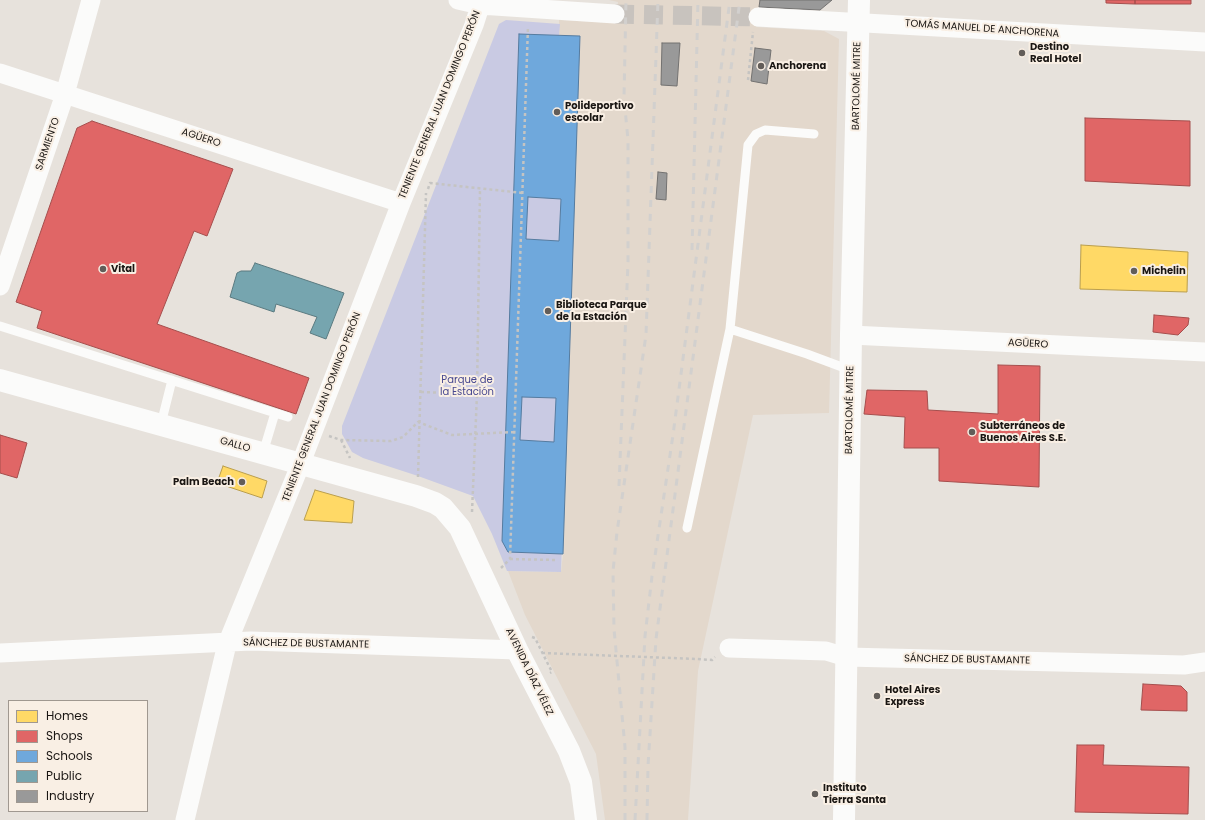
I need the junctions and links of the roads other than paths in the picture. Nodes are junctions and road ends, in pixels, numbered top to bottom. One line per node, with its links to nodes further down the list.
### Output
1 (91, 0): 10 (street, SARMIENTO)
2 (458, 0): 4 (street)
3 (859, 0): 7 (street, BARTOLOMÉ MITRE)
4 (481, 2): 5 (street); 12 (street, TENIENTE GENERAL JUAN DOMINGO PERÓN)
5 (615, 14)
6 (756, 21): 7 (street, TOMÁS MANUEL DE ANCHORENA)
7 (858, 22): 8 (street, TOMÁS MANUEL DE ANCHORENA); 16 (street, BARTOLOMÉ MITRE)
8 (1205, 42)
9 (0, 73): 10 (street, AGÜERO)
10 (65, 94): 12 (street, AGÜERO); 13 (street, SARMIENTO)
11 (814, 134): 15 (lane)
12 (405, 195): 25 (street, TENIENTE GENERAL JUAN DOMINGO PERÓN)
13 (0, 286)
14 (0, 326): 20 (lane)
15 (730, 329): 18 (lane); 27 (lane)
16 (851, 336): 17 (street, AGÜERO); 18 (street, BARTOLOMÉ MITRE)
17 (1205, 352)
18 (851, 371): 32 (street, BARTOLOMÉ MITRE)
19 (0, 380): 23 (street, GALLO)
20 (172, 380): 21 (lane); 23 (lane)
21 (275, 413): 22 (lane); 24 (lane)
22 (288, 417)
23 (161, 424): 24 (street, GALLO)
24 (263, 453): 25 (street, GALLO)
25 (301, 463): 26 (street, GALLO); 28 (street, TENIENTE GENERAL JUAN DOMINGO PERÓN)
26 (466, 520): 29 (street, AVENIDA DÍAZ VÉLEZ)
27 (687, 528)
28 (227, 644): 29 (street, SÁNCHEZ DE BUSTAMANTE); 31 (street, SÁNCHEZ DE BUSTAMANTE); 34 (street, TENIENTE GENERAL JUAN DOMINGO PERÓN)
29 (526, 644): 35 (street, AVENIDA DÍAZ VÉLEZ)
30 (728, 648): 32 (street, SÁNCHEZ DE BUSTAMANTE)
31 (0, 654)
32 (846, 657): 33 (street, SÁNCHEZ DE BUSTAMANTE); 36 (street, BARTOLOMÉ MITRE)
33 (1205, 662)
34 (185, 820)
35 (586, 820)
36 (844, 820)

